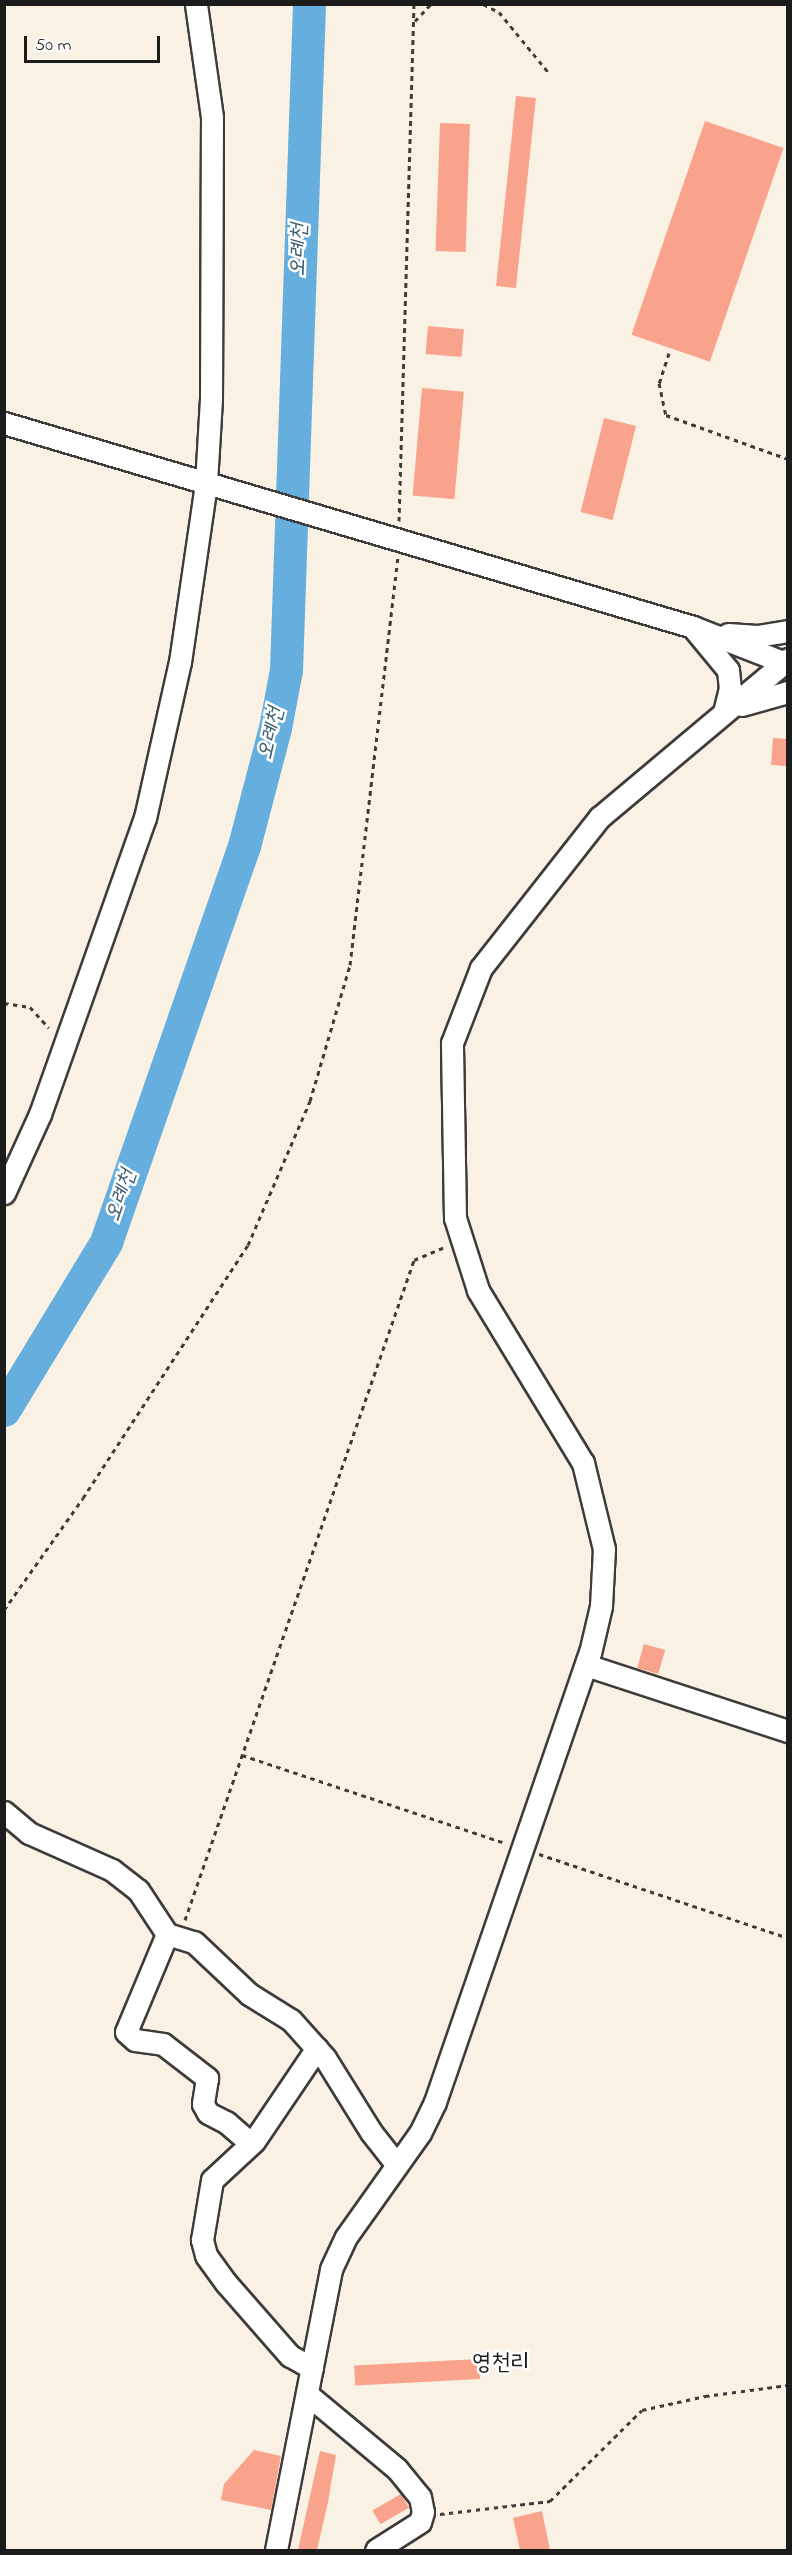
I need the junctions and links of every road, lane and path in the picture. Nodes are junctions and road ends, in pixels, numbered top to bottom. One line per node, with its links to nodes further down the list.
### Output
1 (196, 4): 10 (street)
2 (414, 4): 5 (path)
3 (431, 4): 5 (path)
4 (483, 4): 6 (path)
5 (414, 22): 11 (path)
6 (549, 74)
7 (669, 353): 9 (path)
8 (4, 423): 10 (street)
9 (788, 459)
10 (206, 483): 11 (street); 19 (street)
11 (400, 540): 12 (street); 21 (path)
12 (693, 627): 13 (street); 14 (street); 16 (street)
13 (788, 631)
14 (786, 662): 16 (street)
15 (788, 692): 16 (street)
16 (724, 712): 20 (street)
17 (4, 1003): 18 (path)
18 (50, 1032)
19 (4, 1193)
20 (462, 1239): 22 (street); 25 (path)
21 (4, 1610)
22 (586, 1665): 23 (street); 28 (street)
23 (788, 1731)
24 (4, 1812): 25 (street)
25 (173, 1936): 26 (street); 27 (street)
26 (316, 2048): 27 (street); 28 (street)
27 (251, 2144): 29 (street)
28 (397, 2165): 29 (street)
29 (312, 2368): 31 (street)
30 (788, 2385): 32 (path)
31 (307, 2394): 32 (street); 33 (street)
32 (422, 2517): 34 (street)
33 (276, 2550)
34 (376, 2550)

